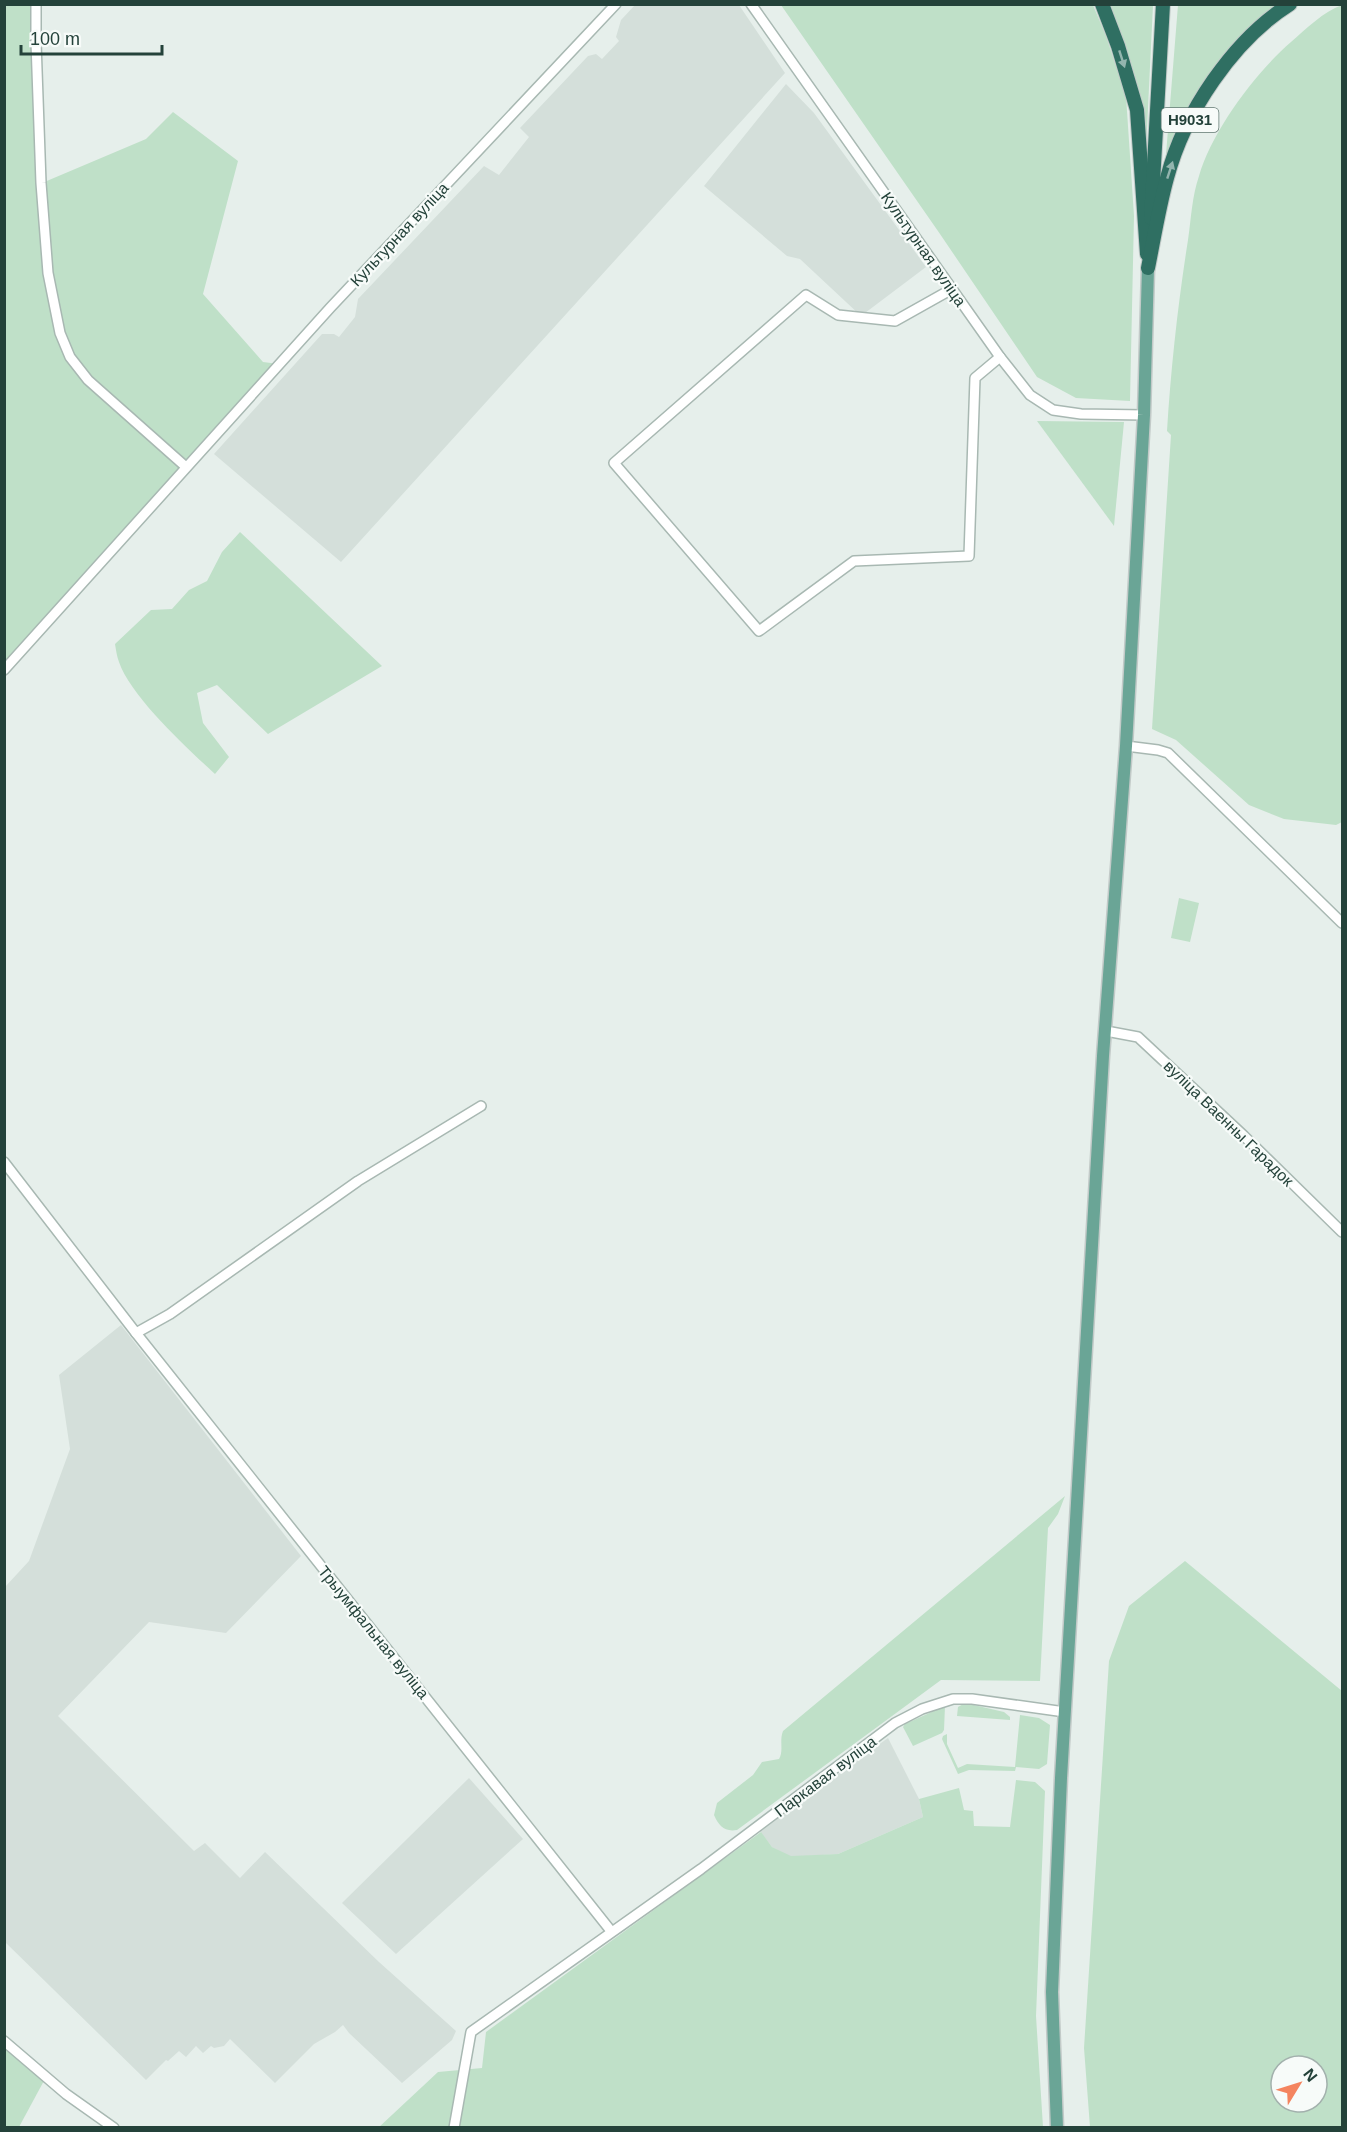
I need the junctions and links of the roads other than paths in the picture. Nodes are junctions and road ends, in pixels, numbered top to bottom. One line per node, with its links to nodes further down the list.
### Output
1 (36, 4): 11 (street)
2 (616, 4): 11 (street, Культурная вуліца)
3 (751, 4): 8 (street, Культурная вуліца)
4 (1102, 4): 7 (highway, Н9031, one-way to 7)
5 (1163, 4): 7 (highway, Н9031)
6 (1290, 4): 7 (highway, Н9031, one-way to 6)
7 (1148, 268): 10 (main road, Н9031)
8 (952, 289): 9 (street, Культурная вуліца); 9 (street)
9 (1000, 357): 10 (street, Культурная вуліца)
10 (1144, 416): 13 (main road, Н9031)
11 (186, 466): 12 (street, Культурная вуліца)
12 (4, 670)
13 (1126, 746): 14 (street); 15 (main road, Н9031)
14 (1342, 923)
15 (1106, 1030): 18 (street, вуліца Ваенны Гарадок); 20 (main road, Н9031)
16 (481, 1106): 19 (street)
17 (4, 1162): 19 (street, Трыумфальная вуліца)
18 (1342, 1232)
19 (136, 1333): 21 (street, Трыумфальная вуліца)
20 (1065, 1712): 21 (street, Паркавая вуліца); 25 (main road, Н9031)
21 (612, 1931): 24 (street, Паркавая вуліца)
22 (4, 2041): 23 (street)
23 (114, 2127)
24 (454, 2127)
25 (1057, 2127)

